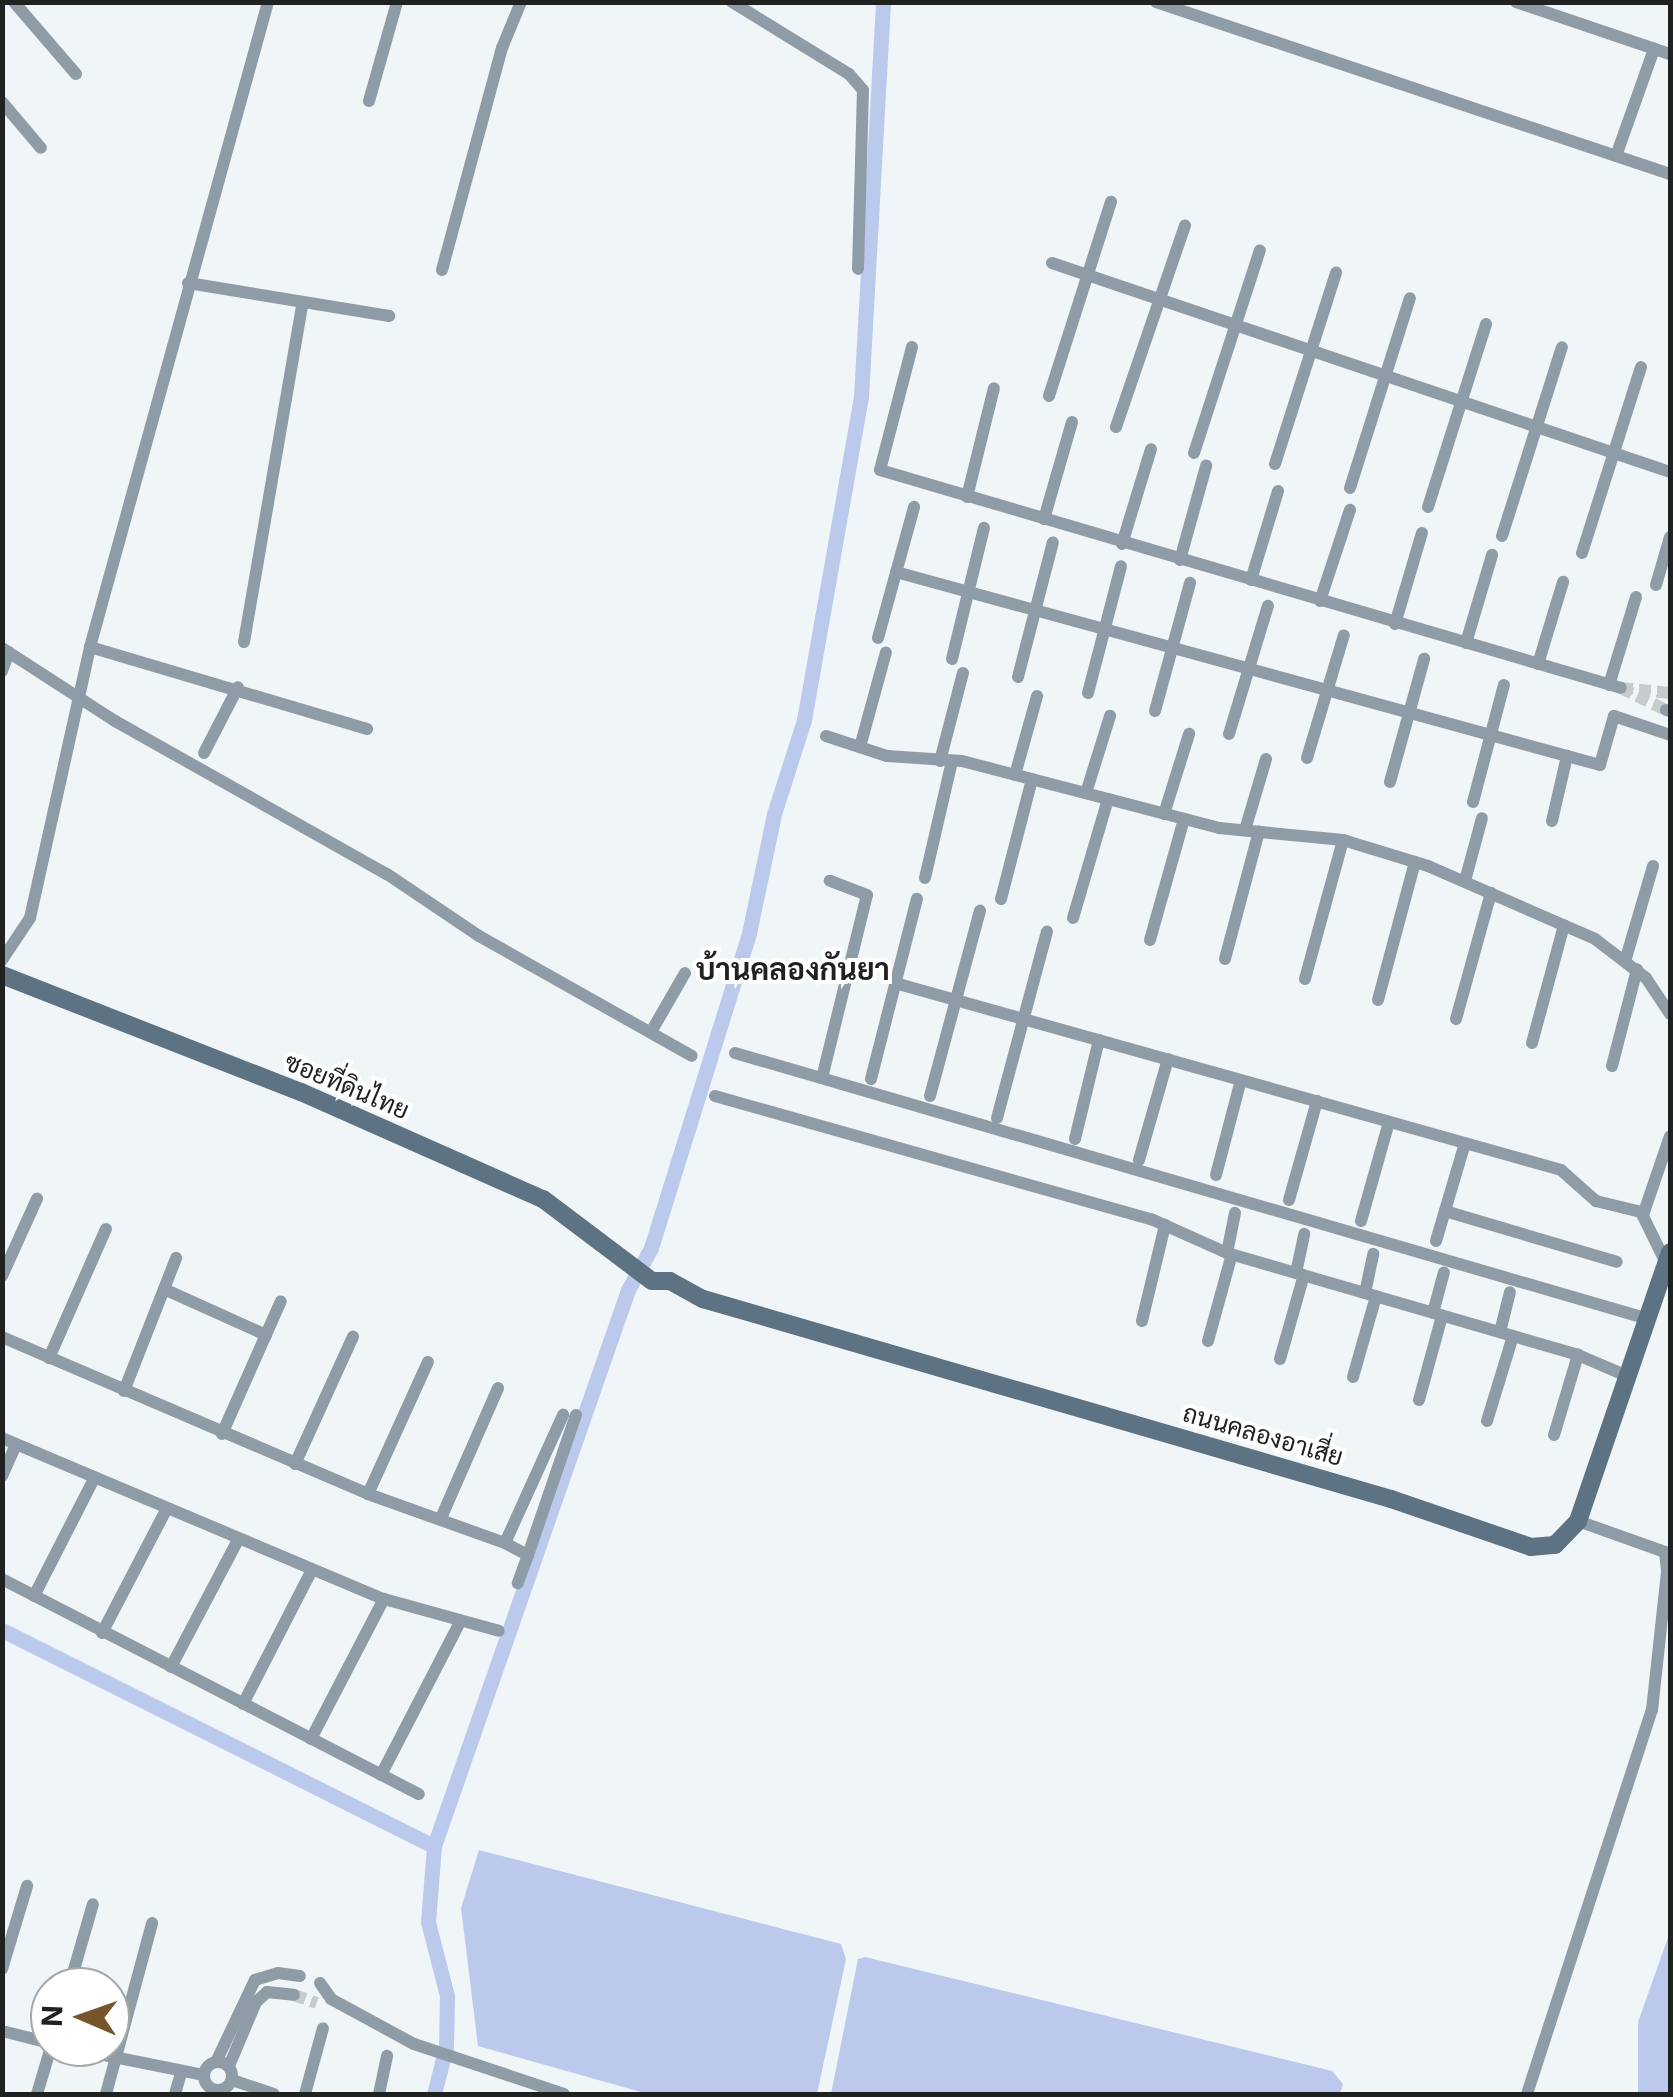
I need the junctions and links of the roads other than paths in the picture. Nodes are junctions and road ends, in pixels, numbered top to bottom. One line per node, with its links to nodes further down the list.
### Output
1 (14, 2): 10 (street)
2 (268, 2): 24 (street)
3 (396, 2): 11 (street)
4 (521, 2): 21 (street)
5 (732, 2): 20 (street)
6 (1156, 2): 14 (street)
7 (1516, 2): 8 (street)
8 (1654, 49): 9 (street); 14 (street)
9 (1670, 54)
10 (76, 74)
11 (369, 101)
12 (2, 102): 13 (street)
13 (41, 148)
14 (1616, 156): 15 (street)
15 (1670, 174)
16 (1110, 202): 23 (street)
17 (1185, 225): 26 (street)
18 (1260, 250): 30 (street)
19 (1052, 263): 23 (street)
20 (858, 269)
21 (442, 270)
22 (1336, 273): 33 (street)
23 (1087, 275): 26 (street); 37 (street)
24 (188, 283): 27 (street); 81 (street)
25 (1410, 298): 35 (street)
26 (1160, 300): 30 (street); 41 (street)
27 (303, 302): 28 (street); 79 (street)
28 (388, 316)
29 (1486, 324): 38 (street)
30 (1234, 325): 33 (street); 43 (street)
31 (912, 346): 50 (street)
32 (1562, 347): 40 (street)
33 (1311, 350): 35 (street); 45 (street)
34 (1641, 367): 44 (street)
35 (1385, 376): 38 (street); 48 (street)
36 (994, 388): 50 (street)
37 (1048, 396)
38 (1459, 400): 40 (street); 51 (street)
39 (1072, 422): 54 (street)
40 (1534, 426): 44 (street); 57 (street)
41 (1116, 427)
42 (1150, 449): 60 (street)
43 (1194, 452)
44 (1612, 452): 47 (street); 61 (street)
45 (1275, 464)
46 (1206, 466): 63 (street)
47 (1670, 472)
48 (1350, 488)
49 (1278, 491): 66 (street)
50 (967, 497): 54 (street)
51 (1428, 507)
52 (914, 508): 65 (street)
53 (1350, 510): 72 (street)
54 (1044, 520): 60 (street)
55 (984, 528): 70 (street)
56 (1422, 533): 75 (street)
57 (1502, 536)
58 (1670, 537): 69 (street)
59 (1053, 542): 74 (street)
60 (1122, 544): 63 (street)
61 (1582, 552)
62 (1492, 555): 80 (street)
63 (1180, 560): 66 (street)
64 (1121, 566): 76 (street)
65 (896, 572): 70 (street); 78 (street)
66 (1252, 580): 72 (street)
67 (1563, 582): 87 (street)
68 (1190, 583): 82 (street)
69 (1656, 585)
70 (969, 590): 74 (street); 85 (street)
71 (1636, 596): 87 (street)
72 (1320, 601): 75 (street)
73 (1268, 606): 88 (street)
74 (1036, 608): 76 (street); 91 (street)
75 (1396, 624): 80 (street)
76 (1106, 628): 82 (street); 95 (street)
77 (1344, 634): 94 (street)
78 (878, 638)
79 (244, 642)
80 (1466, 643): 87 (street)
81 (90, 646): 92 (street); 97 (street)
82 (1172, 646): 88 (street); 98 (street)
83 (6, 650): 89 (street); 97 (street)
84 (886, 652): 107 (street)
85 (952, 659)
86 (1424, 659): 99 (street)
87 (1538, 664)
88 (1249, 668): 94 (street); 103 (street)
89 (2, 671)
90 (963, 672): 112 (street)
91 (1018, 677)
92 (238, 686): 101 (street); 108 (street)
93 (1504, 686): 104 (street)
94 (1328, 690): 99 (street); 111 (street)
95 (1088, 694)
96 (1037, 696): 113 (street)
97 (77, 697): 139 (street); 150 (street)
98 (1155, 711)
99 (1409, 712): 104 (street); 115 (street)
100 (1110, 716): 116 (street)
101 (368, 730)
102 (1189, 734): 119 (street)
103 (1230, 734)
104 (1491, 735): 109 (street); 118 (street)
105 (826, 736): 107 (street)
106 (1670, 736): 109 (street)
107 (860, 747): 112 (street)
108 (204, 753)
109 (1567, 756): 122 (street)
110 (1266, 758): 123 (street)
111 (1307, 758)
112 (946, 761): 113 (street); 127 (street)
113 (1015, 774): 114 (street)
114 (1032, 779): 116 (street); 132 (street)
115 (1390, 782)
116 (1086, 793): 117 (street)
117 (1108, 799): 119 (street); 134 (street)
118 (1474, 802)
119 (1164, 814): 121 (street)
120 (1482, 818): 129 (street)
121 (1184, 819): 123 (street); 137 (street)
122 (1552, 821)
123 (1252, 831): 124 (street); 138 (street)
124 (1343, 840): 125 (street); 143 (street)
125 (1414, 862): 129 (street); 146 (street)
126 (1652, 866): 140 (street)
127 (925, 878)
128 (830, 881): 157 (street)
129 (1465, 882): 130 (street)
130 (1491, 893): 135 (street); 149 (street)
131 (917, 899): 144 (street)
132 (1001, 899)
133 (980, 911): 145 (street)
134 (1073, 918)
135 (1564, 925): 140 (street); 152 (street)
136 (1047, 932): 148 (street)
137 (1150, 940)
138 (1226, 959)
139 (2, 960)
140 (1632, 964): 147 (street); 156 (street)
141 (685, 972): 150 (street)
142 (2, 975): 188 (street, ซอยที่ดินไทย)
143 (1304, 979)
144 (896, 982): 145 (street); 158 (street)
145 (955, 1000): 148 (street); 161 (street)
146 (1378, 1000)
147 (1670, 1014)
148 (1022, 1017): 151 (street); 163 (street)
149 (1456, 1019)
150 (651, 1032): 154 (street)
151 (1099, 1040): 155 (street); 166 (street)
152 (1532, 1044)
153 (735, 1053): 157 (street)
154 (692, 1056)
155 (1168, 1060): 159 (street); 168 (street)
156 (1612, 1066)
157 (822, 1078): 194 (street)
158 (871, 1079)
159 (1241, 1080): 162 (street); 169 (street)
160 (715, 1096): 176 (street)
161 (930, 1096)
162 (1318, 1101): 164 (street); 171 (street)
163 (997, 1118)
164 (1389, 1122): 167 (street); 175 (street)
165 (1670, 1136): 174 (street)
166 (1074, 1139)
167 (1465, 1143): 172 (street); 174 (street)
168 (1139, 1160)
169 (1216, 1176)
170 (38, 1199): 187 (street)
171 (1289, 1200)
172 (1445, 1210): 179 (street); 184 (street)
173 (1235, 1213): 180 (street)
174 (1643, 1215): 182 (street)
175 (1361, 1220)
176 (1165, 1225): 180 (street); 195 (street)
177 (106, 1229): 202 (street)
178 (1304, 1234): 186 (street)
179 (1436, 1241)
180 (1229, 1254): 186 (street); 200 (street)
181 (1373, 1254): 191 (street)
182 (1668, 1257): 194 (street)
183 (176, 1258): 189 (street)
184 (1616, 1262)
185 (1444, 1272): 193 (street)
186 (1300, 1274): 191 (street); 203 (street)
187 (2, 1276)
188 (652, 1281): 221 (street, ถนนคลองอาเสี่ย)
189 (164, 1289): 197 (street); 208 (street)
190 (1510, 1292): 196 (street)
191 (1370, 1295): 193 (street); 206 (street)
192 (281, 1301): 197 (street)
193 (1438, 1314): 196 (street); 209 (street)
194 (1646, 1318): 205 (street)
195 (1142, 1320)
196 (1506, 1334): 201 (street); 210 (street)
197 (266, 1335): 211 (street)
198 (2, 1337): 202 (street)
199 (353, 1337): 215 (street)
200 (1208, 1341)
201 (1578, 1355): 205 (street); 212 (street)
202 (49, 1358): 208 (street)
203 (1280, 1359)
204 (428, 1362): 218 (street)
205 (1626, 1376): 221 (street)
206 (1353, 1377)
207 (498, 1388): 220 (street)
208 (124, 1390): 211 (street)
209 (1419, 1400)
210 (1487, 1422)
211 (222, 1434): 215 (street)
212 (1554, 1435)
213 (2, 1438): 214 (street)
214 (16, 1445): 216 (street); 217 (street)
215 (295, 1464): 218 (street)
216 (2, 1476)
217 (94, 1479): 219 (street); 228 (street)
218 (368, 1494): 220 (street)
219 (166, 1510): 222 (street); 232 (street)
220 (441, 1518): 223 (street)
221 (1578, 1520): 265 (street)
222 (238, 1540): 225 (street); 233 (street)
223 (505, 1543): 224 (street); 224 (street)
224 (528, 1555): 227 (street)
225 (312, 1570): 229 (street); 234 (street)
226 (2, 1579): 228 (street)
227 (518, 1583)
228 (34, 1596): 232 (street)
229 (384, 1599): 230 (street); 235 (street)
230 (460, 1622): 231 (street); 236 (street)
231 (499, 1631)
232 (102, 1632): 233 (street)
233 (171, 1667): 234 (street)
234 (243, 1704): 235 (street)
235 (311, 1739): 236 (street)
236 (380, 1775): 237 (street)
237 (419, 1794)
238 (27, 1886): 242 (street)
239 (93, 1904): 241 (street)
240 (152, 1923): 246 (street)
241 (75, 1967)
242 (2, 1969)
243 (300, 1976): 254 (street)
244 (320, 1984): 264 (street)
245 (294, 1994): 254 (street)
246 (130, 2003)
247 (324, 2028): 262 (street)
248 (2, 2031): 249 (street)
249 (30, 2039)
250 (387, 2056): 263 (street)
251 (130, 2065): 255 (street)
252 (44, 2067): 258 (street)
253 (113, 2067): 259 (street)
254 (225, 2070): 256 (street); 256 (street); 257 (street)
255 (181, 2074): 256 (street); 260 (street)
256 (204, 2075)
257 (245, 2091): 261 (street)
258 (37, 2094)
259 (106, 2094)
260 (175, 2094)
261 (274, 2094)
262 (305, 2094)
263 (379, 2094)
264 (564, 2094)
265 (1527, 2094)

